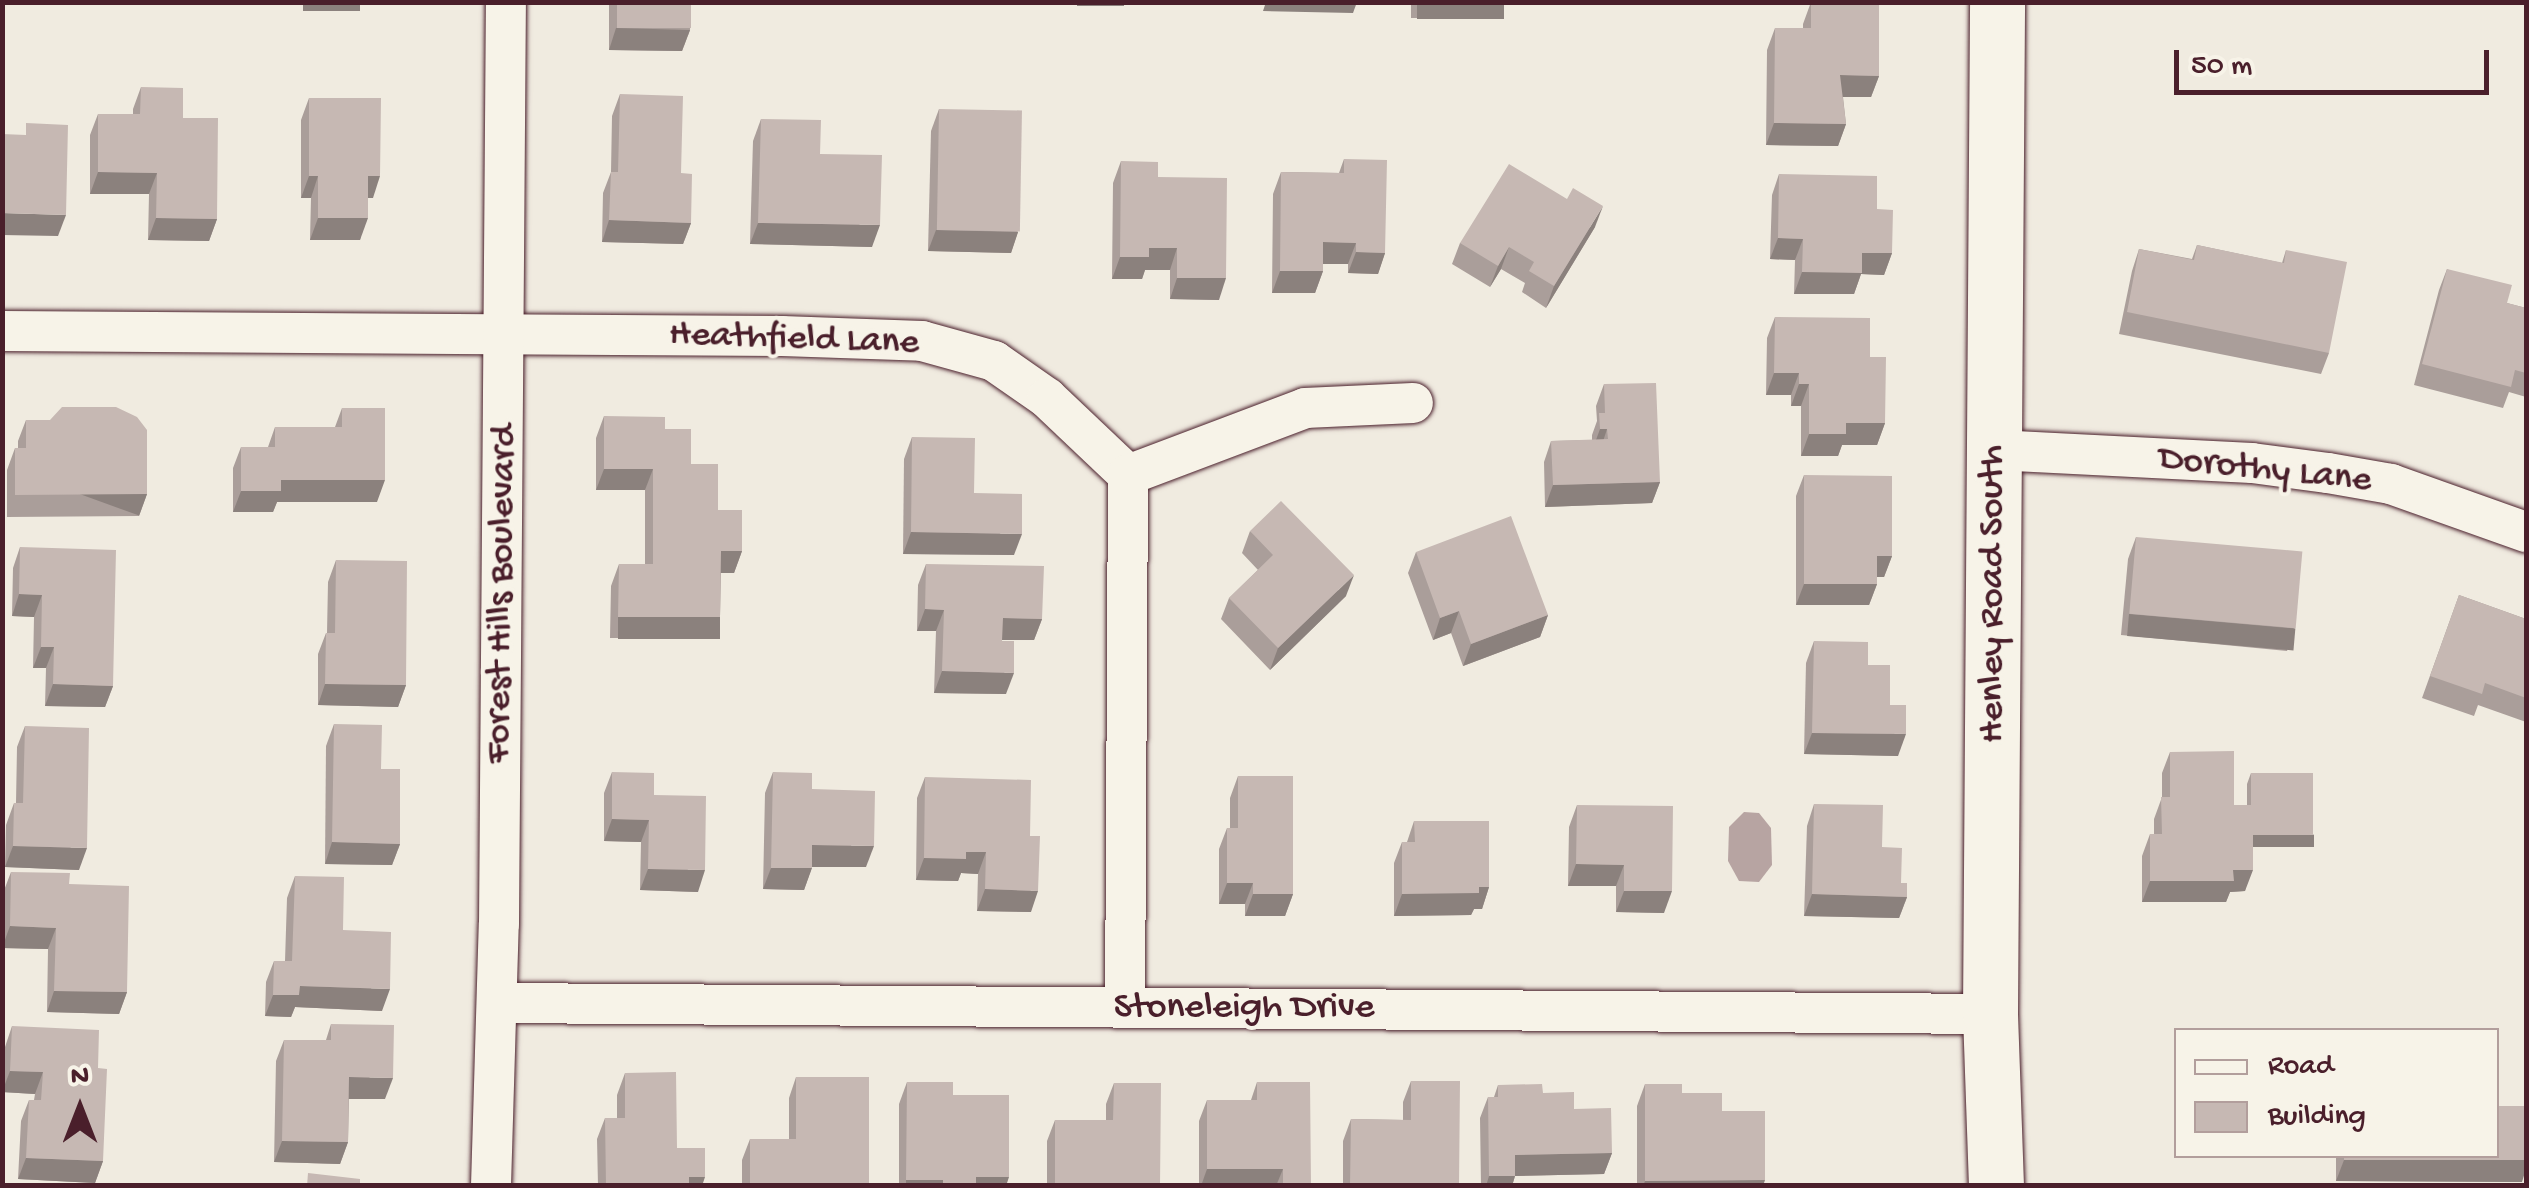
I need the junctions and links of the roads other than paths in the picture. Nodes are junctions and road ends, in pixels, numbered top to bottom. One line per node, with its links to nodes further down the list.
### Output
1 (506, 2): 4 (street, Forest Hills Boulevard)
2 (1997, 2): 6 (street, Henley Road South)
3 (2, 330): 4 (street, Heathfield Lane)
4 (505, 333): 7 (street, Heathfield Lane); 9 (street, Forest Hills Boulevard)
5 (1413, 403): 7 (street)
6 (1995, 450): 8 (street, Dorothy Lane); 11 (street, Henley Road South)
7 (1128, 476): 10 (street)
8 (2526, 532)
9 (498, 1003): 10 (street, Stoneleigh Drive); 12 (street, Forest Hills Boulevard)
10 (1125, 1008): 11 (street, Stoneleigh Drive)
11 (1990, 1014): 13 (street, Henley Road South)
12 (492, 1186)
13 (1996, 1186)

